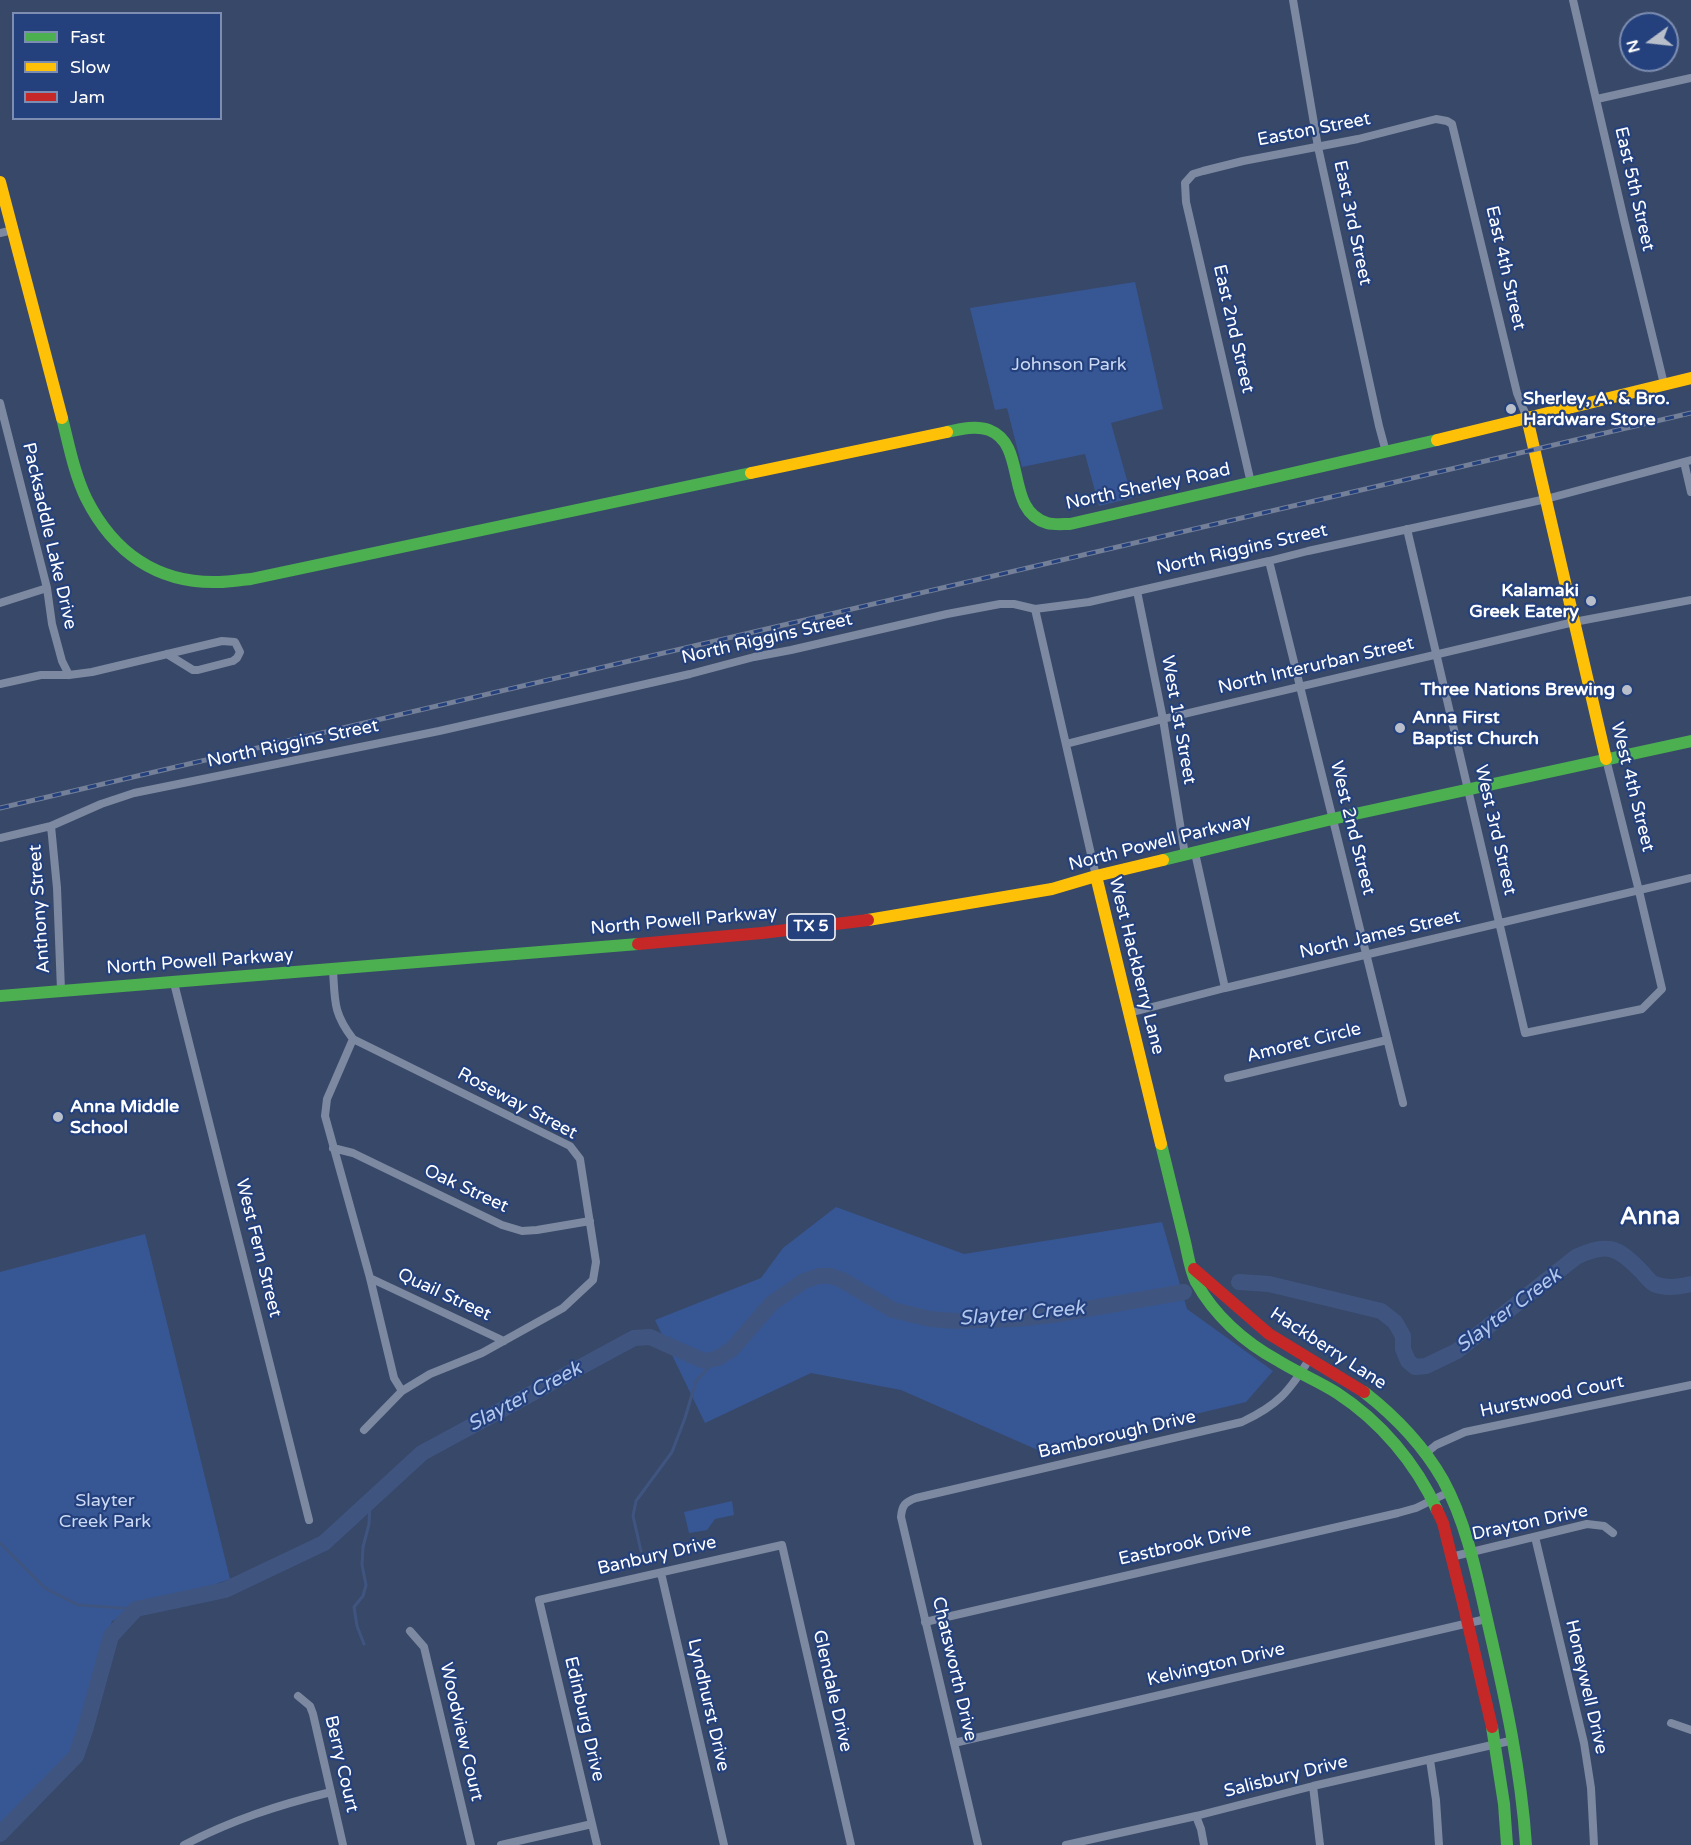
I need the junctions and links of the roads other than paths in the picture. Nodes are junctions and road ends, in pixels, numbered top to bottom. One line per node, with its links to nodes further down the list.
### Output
1 (1293, 0): 6 (street, East 3rd Street)
2 (1574, 0): 4 (street, East 5th Street)
3 (1691, 78): 4 (street)
4 (1598, 99): 11 (street, East 5th Street)
5 (1452, 124): 6 (street, Easton Street); 13 (street, East 4th Street)
6 (1318, 147): 8 (street, Easton Street); 14 (street, East 3rd Street)
7 (0, 182): 9 (main road)
8 (1185, 183): 16 (street, East 2nd Street)
9 (6, 231): 16 (main road, North Sherley Road)
10 (1691, 378): 11 (main road, North Sherley Road)
11 (1664, 384): 13 (main road, North Sherley Road)
12 (0, 403): 21 (street, Packsaddle Lake Drive)
13 (1527, 418): 14 (main road, North Sherley Road); 18 (main road, West 4th Street)
14 (1386, 452): 16 (main road, North Sherley Road)
15 (1688, 461): 17 (street); 18 (street, North Riggins Street)
16 (1251, 483)
17 (1691, 492)
18 (1546, 498): 19 (street, North Riggins Street); 26 (main road, West 4th Street)
19 (1407, 530): 20 (street, North Riggins Street); 28 (street, West 3rd Street)
20 (1269, 561): 22 (street, North Riggins Street); 31 (street, West 2nd Street)
21 (47, 588): 24 (street); 29 (street, Packsaddle Lake Drive)
22 (1137, 591): 25 (street, North Riggins Street); 32 (street, West 1st Street)
23 (1691, 600): 26 (street, North Interurban Street)
24 (0, 603)
25 (1035, 609): 34 (street, West Hackberry Lane); 38 (street, North Riggins Street)
26 (1575, 622): 28 (street, North Interurban Street); 35 (main road, West 4th Street)
27 (167, 654): 27 (street); 29 (street)
28 (1437, 655): 31 (street, North Interurban Street); 36 (street, West 3rd Street)
29 (69, 675): 30 (street)
30 (0, 684)
31 (1300, 688): 32 (street, North Interurban Street); 37 (street, West 2nd Street)
32 (1163, 719): 34 (street, North Interurban Street); 40 (street, West 1st Street)
33 (1691, 741): 35 (main road, TX 5)
34 (1066, 744): 41 (street, West Hackberry Lane)
35 (1606, 759): 36 (main road, North Powell Parkway / TX 5); 43 (street, West 4th Street)
36 (1468, 789): 37 (main road, North Powell Parkway / TX 5); 44 (street, West 3rd Street)
37 (1332, 819): 40 (main road, North Powell Parkway / TX 5); 45 (street, West 2nd Street)
38 (51, 826): 39 (street, North Riggins Street); 49 (street, Anthony Street)
39 (0, 838)
40 (1190, 854): 41 (main road, North Powell Parkway / TX 5); 48 (street, West 1st Street)
41 (1095, 876): 46 (main road, North Powell Parkway / TX 5); 51 (main road, West Hackberry Lane)
42 (1691, 878): 43 (street, North James Street)
43 (1640, 891): 44 (street, North James Street); 52 (street, West 4th Street)
44 (1500, 924): 45 (street, North James Street); 52 (street, West 3rd Street)
45 (1366, 955): 48 (street, North James Street); 54 (street, West 2nd Street)
46 (333, 970): 47 (main road, North Powell Parkway / TX 5); 53 (street)
47 (174, 983): 49 (main road, North Powell Parkway / TX 5); 71 (street, West Fern Street)
48 (1225, 988): 51 (street, North James Street)
49 (61, 990): 50 (main road, North Powell Parkway / TX 5)
50 (0, 996)
51 (1129, 1013): 59 (main road, West Hackberry Lane)
52 (1525, 1033)
53 (353, 1039): 57 (street); 58 (street, Roseway Street)
54 (1387, 1040): 55 (street, Amoret Circle); 56 (street, West 2nd Street)
55 (1228, 1078)
56 (1403, 1103)
57 (333, 1148): 58 (street, Oak Street); 60 (street)
58 (590, 1221): 61 (street, Roseway Street)
59 (1189, 1260): 62 (main road, Hackberry Lane); 63 (main road, Hackberry Lane)
60 (370, 1278): 61 (street, Quail Street); 65 (street)
61 (504, 1341): 65 (street, Roseway Street)
62 (1310, 1358): 63 (street, Bamborough Drive); 67 (main road, Hackberry Lane)
63 (1301, 1373): 69 (main road, Hackberry Lane); 70 (street, Bamborough Drive)
64 (1691, 1385): 67 (street, Hurstwood Court)
65 (402, 1391): 66 (street, Roseway Street)
66 (364, 1430)
67 (1425, 1454): 68 (main road, Hackberry Lane)
68 (1449, 1492): 69 (street, Eastbrook Drive); 75 (main road, Hackberry Lane)
69 (1433, 1499): 76 (main road, Hackberry Lane); 80 (street, Eastbrook Drive)
70 (906, 1502): 80 (street, Chatsworth Drive)
71 (309, 1520)
72 (1613, 1533): 73 (street, Drayton Drive)
73 (1534, 1537): 75 (street, Drayton Drive); 108 (street, Honeywell Drive)
74 (782, 1545): 77 (street, Banbury Drive); 100 (street, Glendale Drive)
75 (1471, 1553): 76 (street, Drayton Drive); 79 (main road, Hackberry Lane)
76 (1451, 1557): 81 (main road, Hackberry Lane)
77 (661, 1573): 78 (street, Banbury Drive); 99 (street, Lyndhurst Drive)
78 (539, 1600): 93 (street, Edinburg Drive)
79 (1486, 1619): 81 (street, Kelvington Drive); 86 (main road, Hackberry Lane)
80 (925, 1623): 87 (street, Chatsworth Drive)
81 (1468, 1624): 87 (street, Kelvington Drive); 88 (main road, Hackberry Lane)
82 (411, 1631): 96 (street, Woodview Court)
83 (298, 1696): 91 (street, Berry Court)
84 (1671, 1723): 85 (street)
85 (1691, 1730)
86 (1514, 1740): 88 (street, Salisbury Drive); 107 (main road, Hackberry Lane)
87 (954, 1743): 101 (street, Chatsworth Drive)
88 (1496, 1745): 89 (street, Salisbury Drive); 106 (main road, Hackberry Lane)
89 (1430, 1760): 90 (street, Salisbury Drive); 105 (street)
90 (1313, 1786): 92 (street, Salisbury Drive); 104 (street)
91 (331, 1792): 94 (street); 95 (street, Berry Court)
92 (1196, 1816): 102 (street, Salisbury Drive); 103 (street)
93 (592, 1824): 97 (street); 98 (street, Edinburg Drive)
94 (184, 1845)
95 (343, 1845)
96 (471, 1845)
97 (501, 1845)
98 (597, 1845)
99 (724, 1845)
100 (851, 1845)
101 (978, 1845)
102 (1066, 1845)
103 (1204, 1845)
104 (1320, 1845)
105 (1439, 1845)
106 (1507, 1845)
107 (1526, 1845)
108 (1594, 1845)

